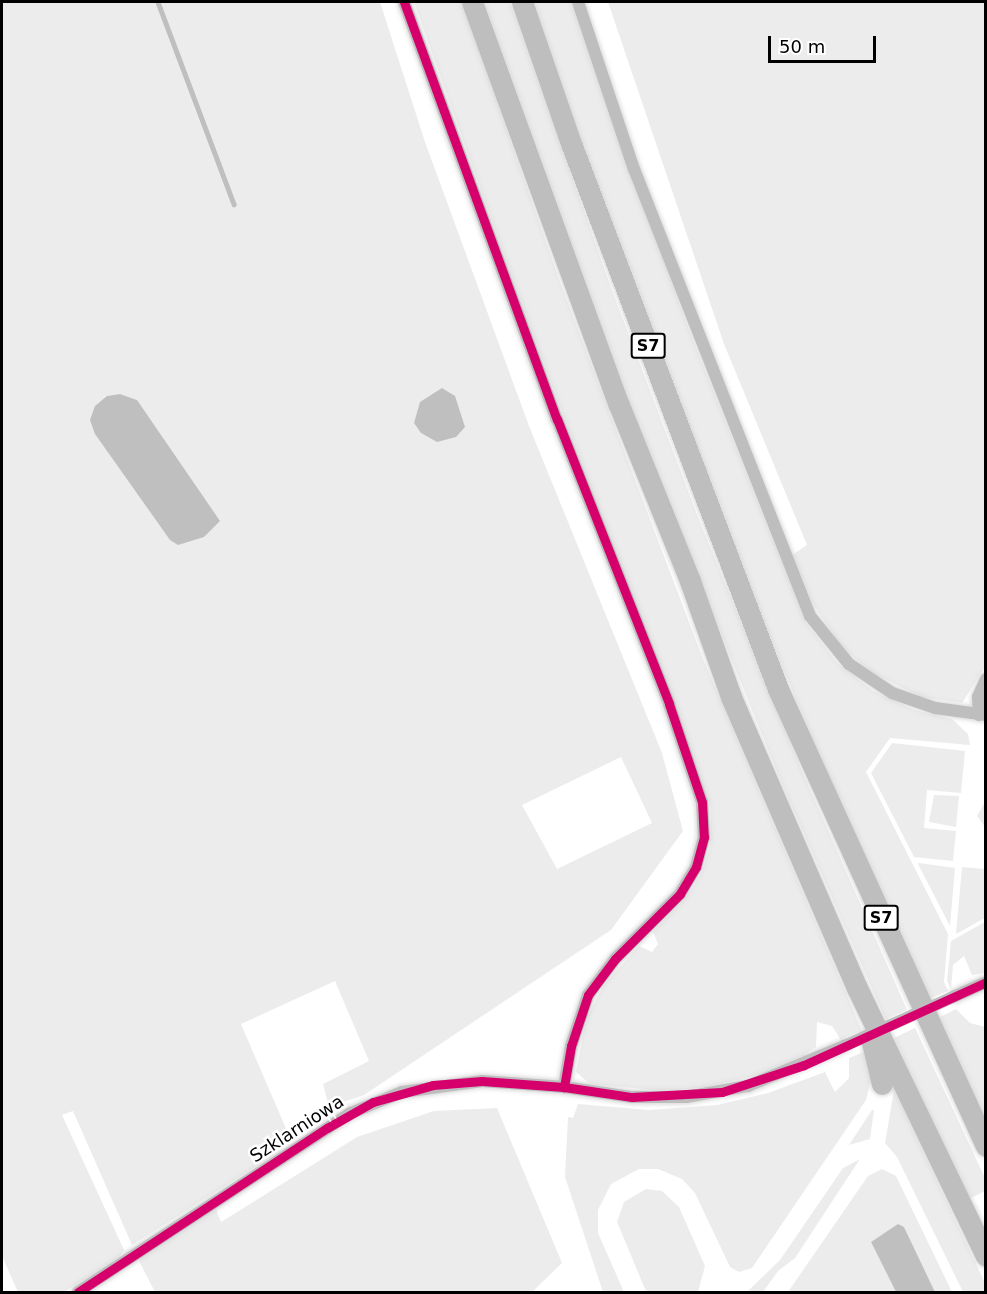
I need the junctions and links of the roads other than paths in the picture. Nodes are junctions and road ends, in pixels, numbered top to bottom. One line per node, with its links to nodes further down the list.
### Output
1 (404, 2): 10 (street)
2 (472, 2): 8 (highway, S7)
3 (522, 2): 11 (highway, S7)
4 (578, 2): 6 (street)
5 (986, 679): 6 (street)
6 (982, 715)
7 (986, 982): 10 (street, Szklarniowa, bridge)
8 (857, 988): 9 (highway); 12 (highway, S7)
9 (882, 1084)
10 (564, 1087): 13 (street, Szklarniowa)
11 (986, 1146)
12 (986, 1256)
13 (78, 1293)

